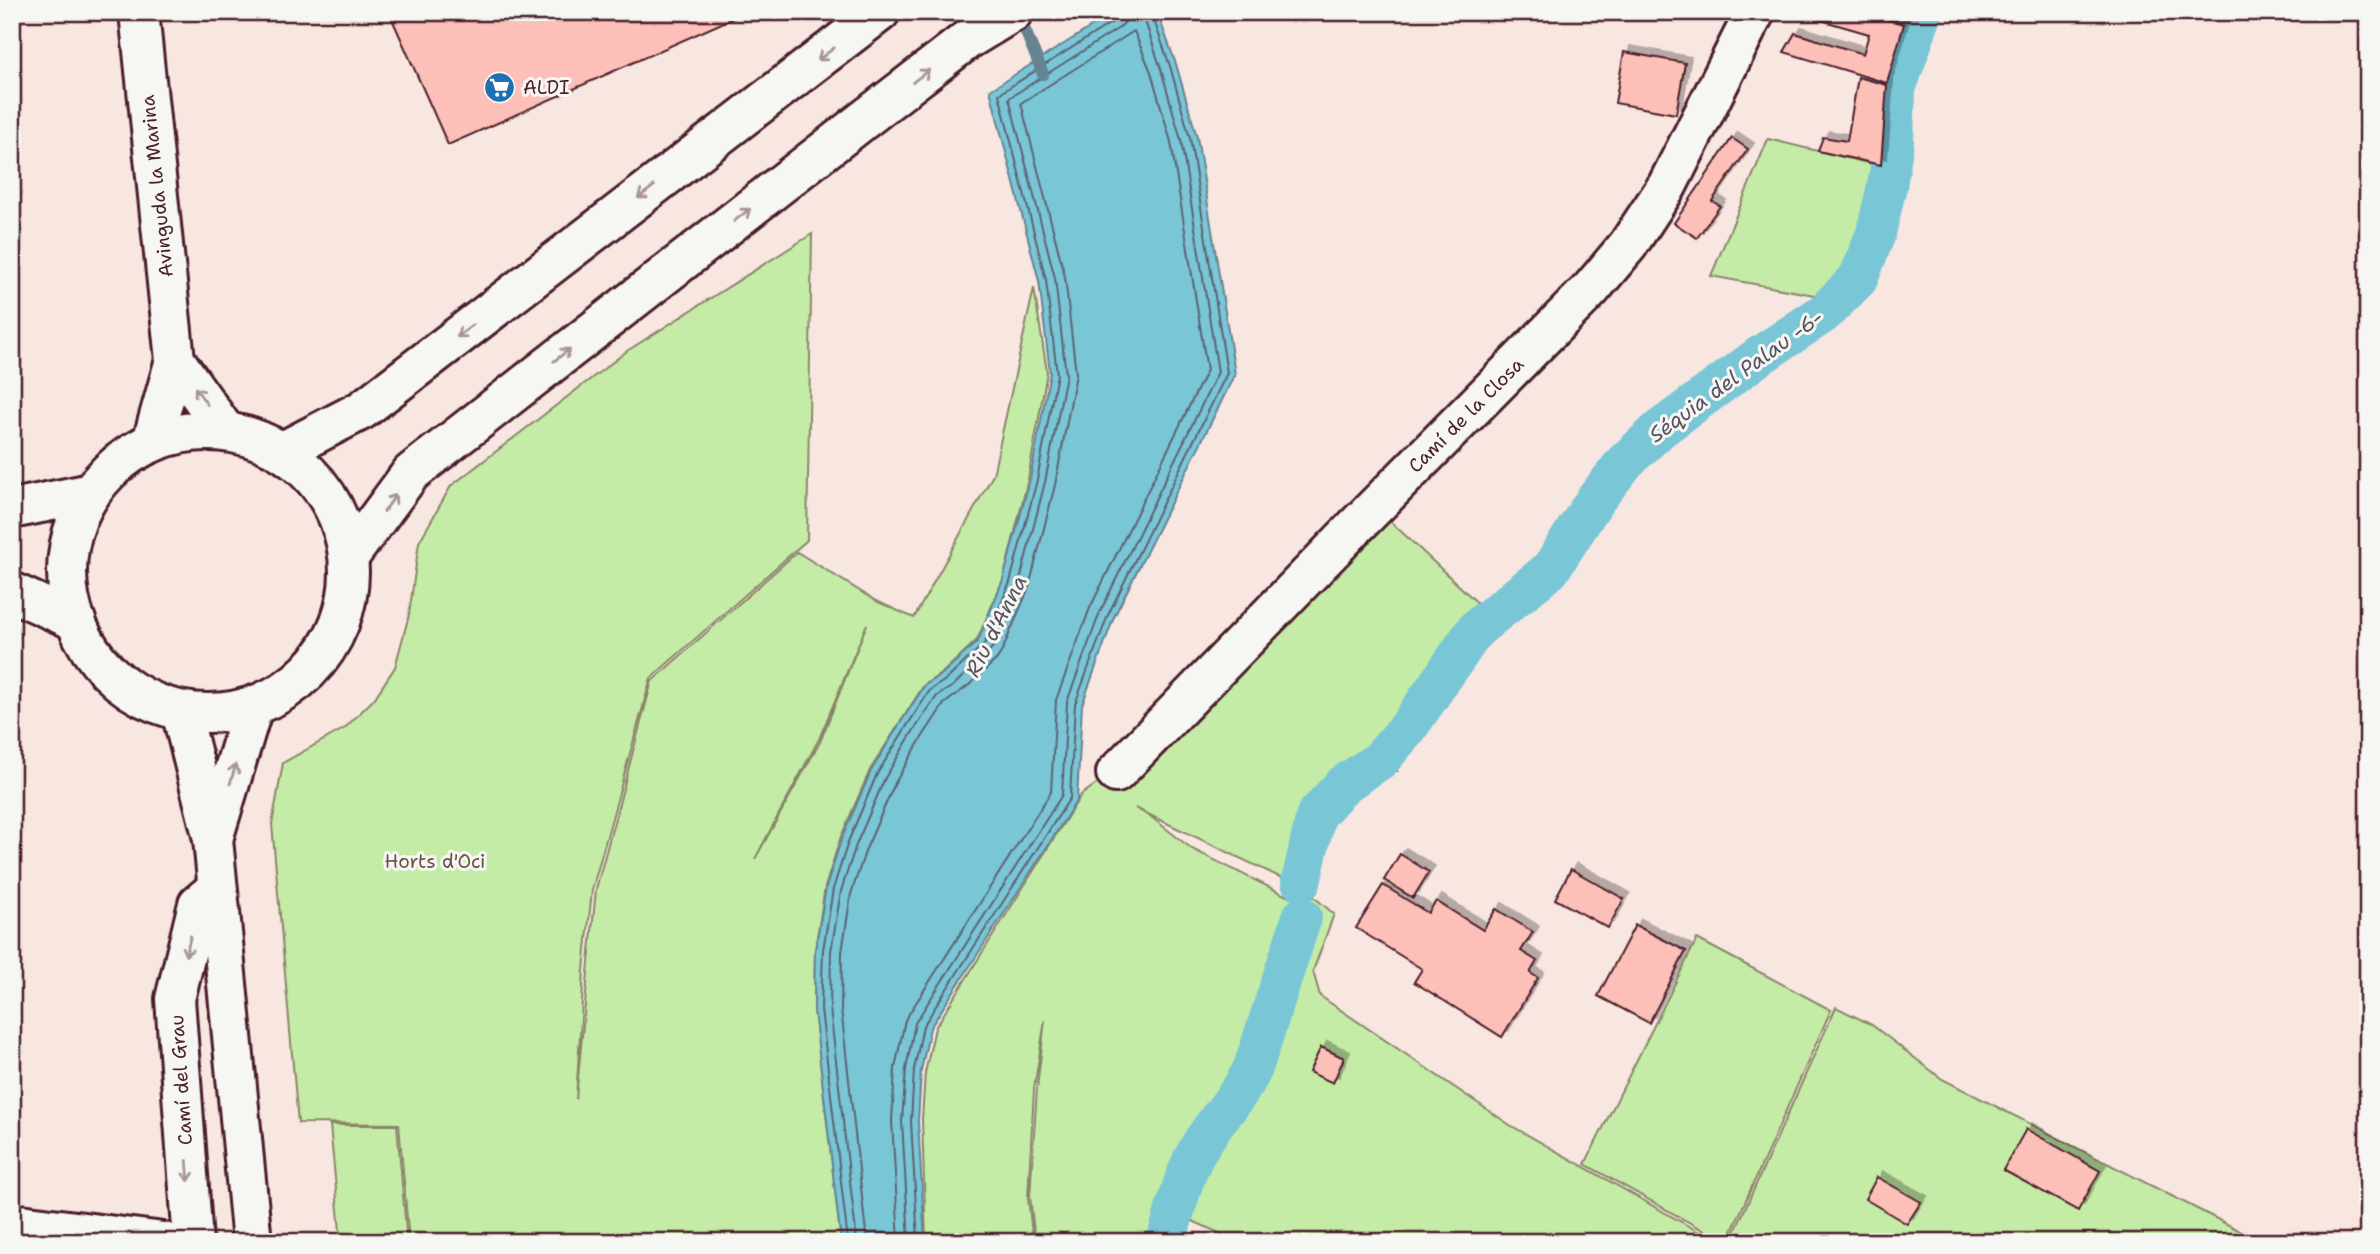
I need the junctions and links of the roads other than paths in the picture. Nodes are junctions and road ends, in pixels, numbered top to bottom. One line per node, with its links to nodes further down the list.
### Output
1 (139, 12): 5 (street, Avinguda la Marina)
2 (880, 12): 8 (street, one-way to 8)
3 (1013, 12): 11 (street, one-way to 3)
4 (1755, 12): 16 (street, Camí de la Closa)
5 (175, 360): 6 (street, Avinguda la Marina, one-way to 5); 7 (street, Avinguda la Marina)
6 (226, 432): 7 (street); 8 (street)
7 (152, 442): 9 (street)
8 (283, 451): 11 (street)
9 (90, 493): 10 (street); 13 (street)
10 (12, 509)
11 (349, 557): 14 (street)
12 (12, 592): 13 (street)
13 (76, 621): 15 (street)
14 (253, 707): 15 (street); 17 (street, one-way to 14)
15 (181, 711): 17 (street)
16 (1116, 773)
17 (213, 839): 18 (street)
18 (217, 887): 21 (street, Camí del Grau, one-way to 21); 22 (street)
19 (12, 1223): 20 (street)
20 (164, 1242)
21 (193, 1242)
22 (252, 1242)

